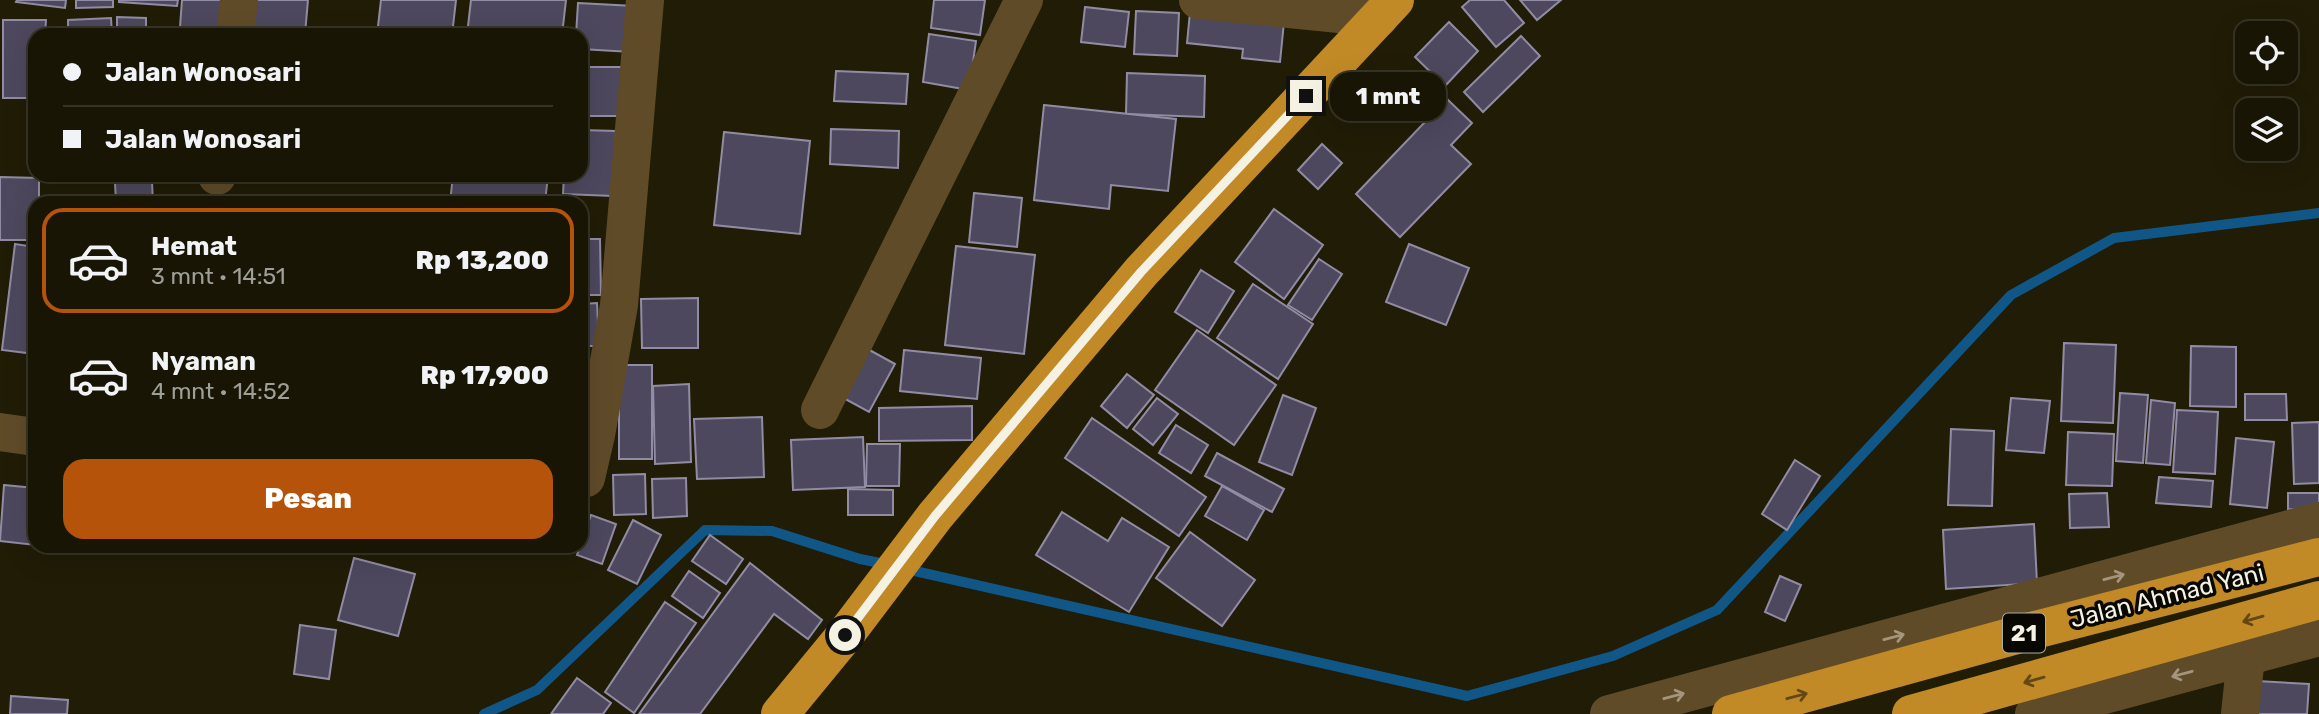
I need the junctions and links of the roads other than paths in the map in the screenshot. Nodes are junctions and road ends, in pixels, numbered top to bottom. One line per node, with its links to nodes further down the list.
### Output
1 (239, 0): 6 (street)
2 (645, 0): 10 (street)
3 (1024, 0): 7 (street)
4 (1198, 0): 5 (street)
5 (1387, 9): 16 (highway)
6 (236, 28)
7 (820, 410)
8 (0, 432): 9 (street)
9 (28, 436)
10 (588, 469)
11 (2319, 521): 17 (street, one-way to 11)
12 (2319, 556): 18 (highway, Jalan Ahmad Yani / 21, one-way to 12)
13 (2319, 600): 19 (highway, Jalan Ahmad Yani / 21, one-way to 19)
14 (2319, 637): 15 (street)
15 (2246, 656): 20 (street, one-way to 20); 21 (street)
16 (780, 714)
17 (1609, 714)
18 (1731, 714)
19 (1911, 714)
20 (2034, 714)
21 (2240, 714)

